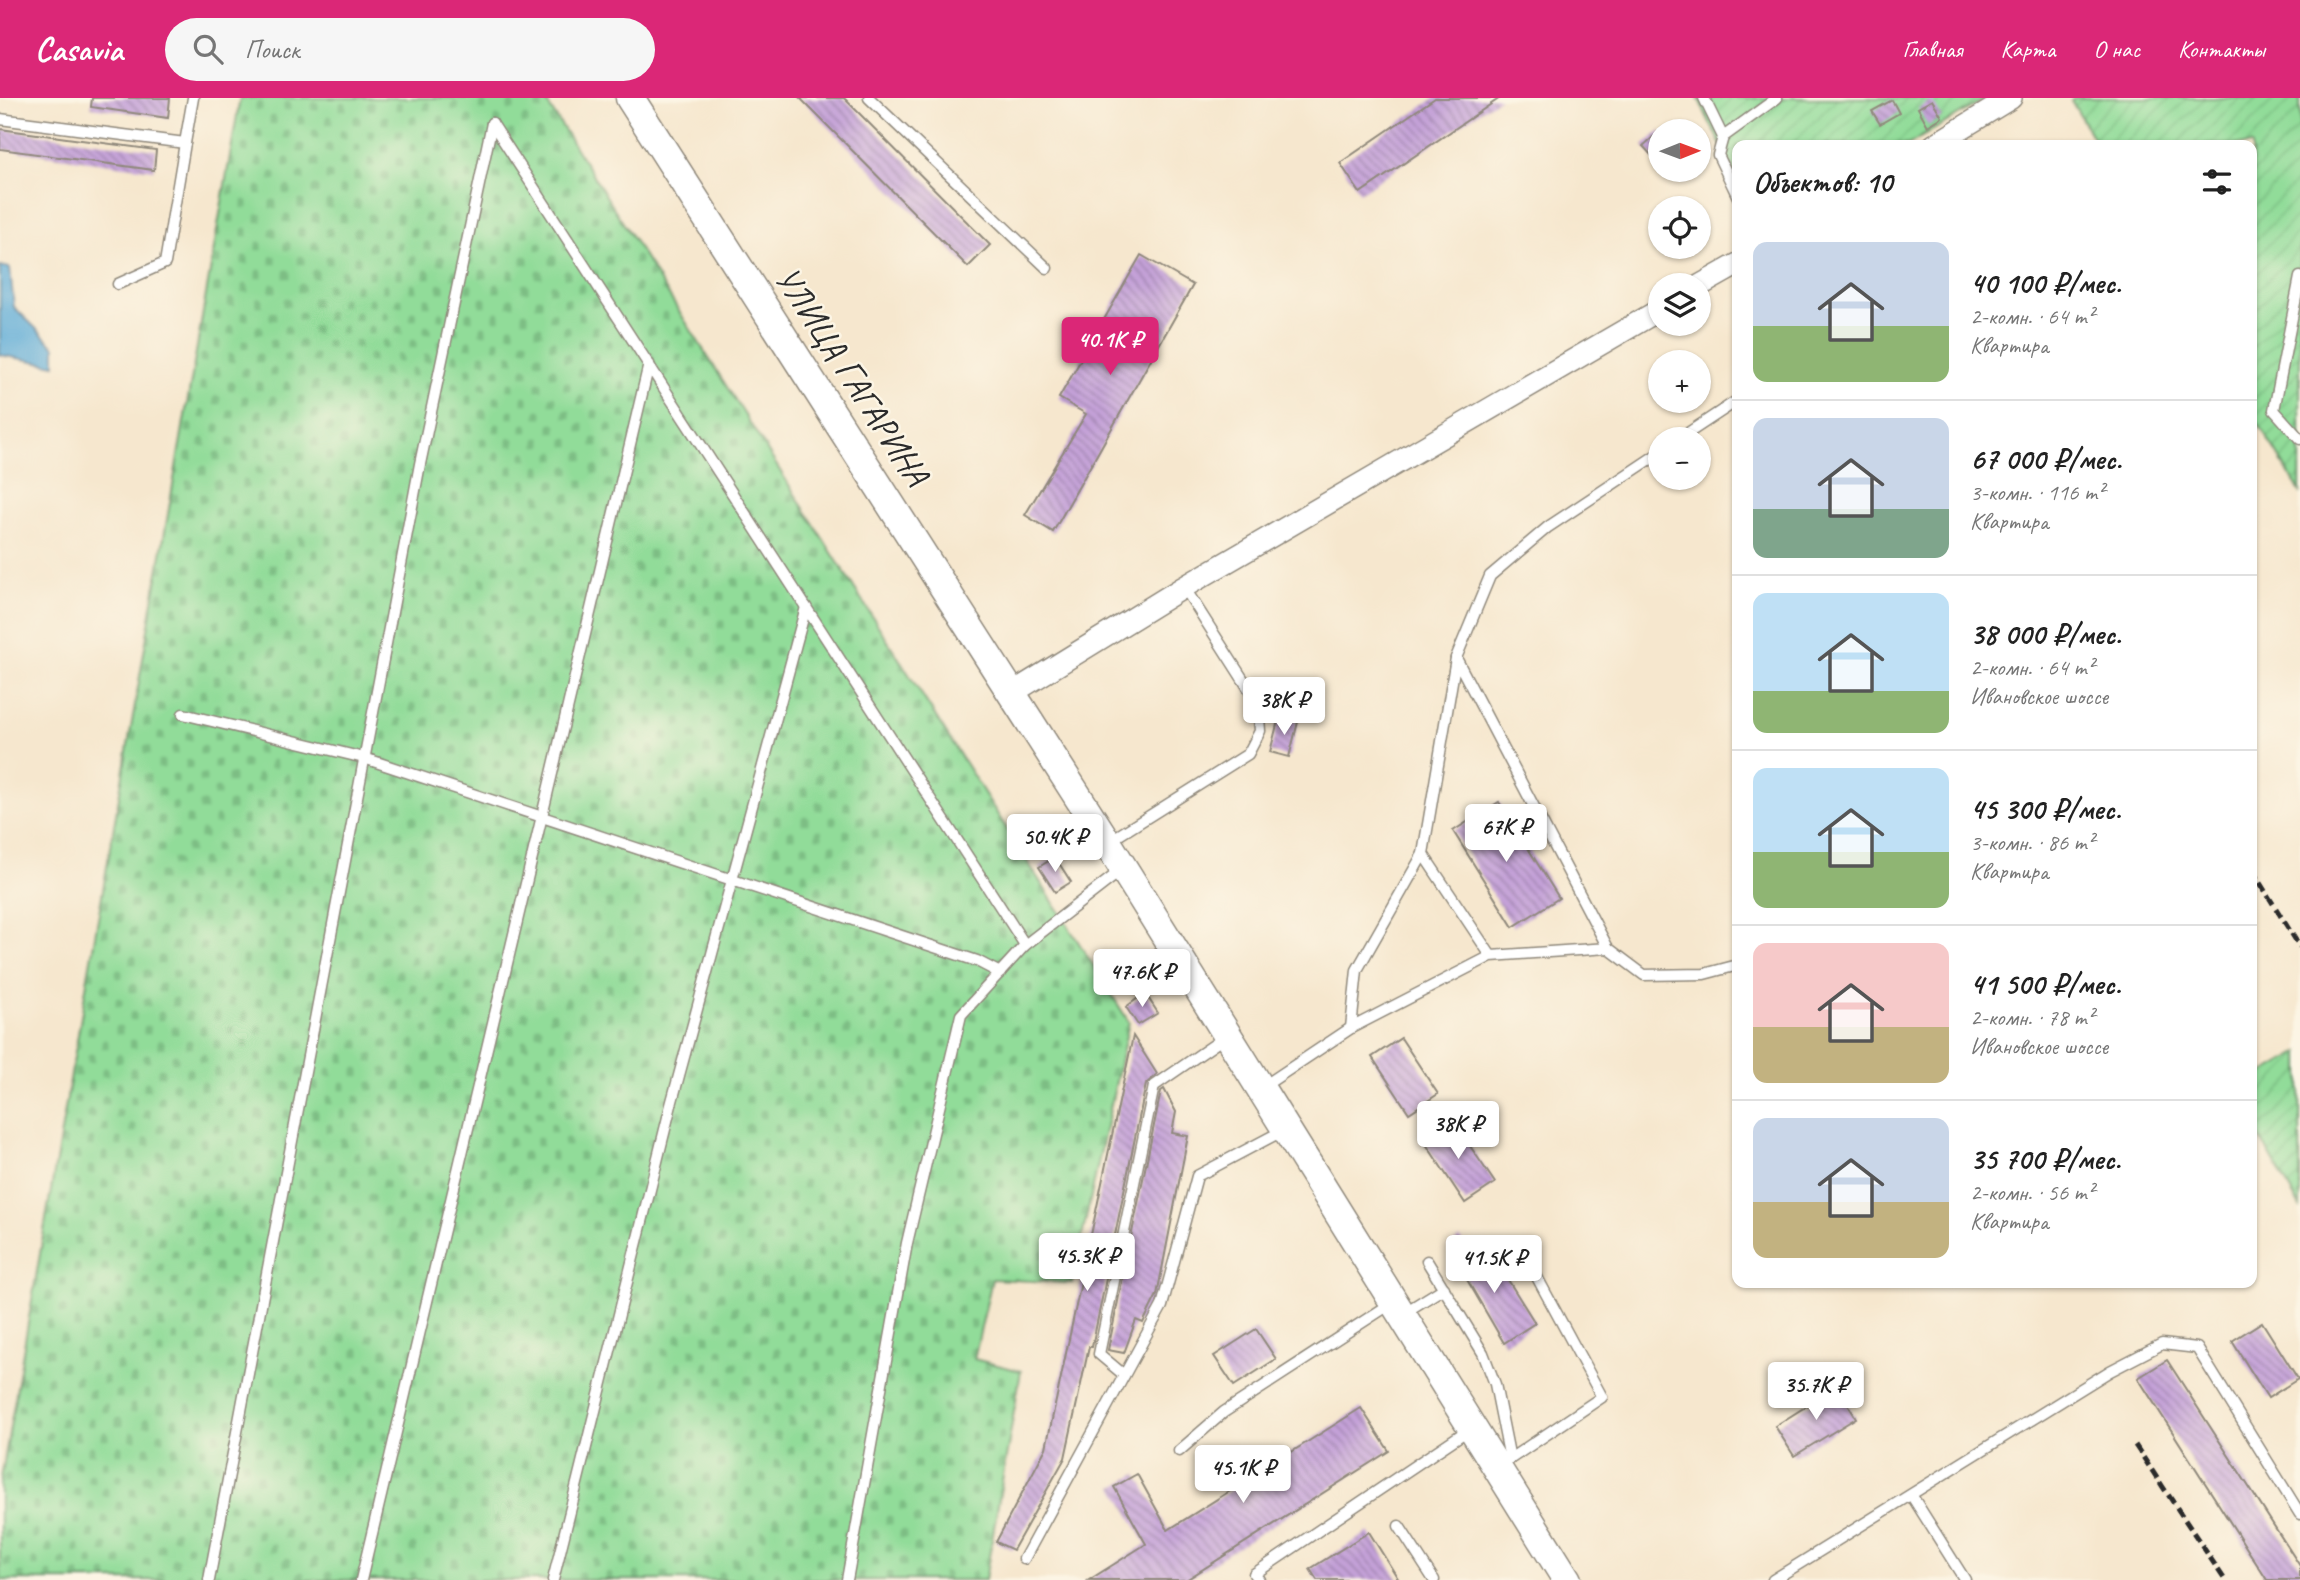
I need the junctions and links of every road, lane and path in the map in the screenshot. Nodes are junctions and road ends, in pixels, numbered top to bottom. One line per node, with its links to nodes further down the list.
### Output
1 (193, 98): 10 (lane)
2 (630, 98): 26 (street, УЛИЦА ГАГАРИНА)
3 (869, 98): 13 (lane)
4 (1703, 98): 8 (lane)
5 (1777, 98): 8 (lane)
6 (2011, 98): 9 (street)
7 (0, 118): 10 (lane)
8 (1723, 137): 11 (lane)
9 (1942, 140)
10 (185, 143): 16 (lane)
11 (1732, 184)
12 (1732, 267): 15 (street)
13 (1047, 268)
14 (2300, 277): 21 (lane)
15 (1711, 279)
16 (118, 285)
17 (1648, 317): 23 (street)
18 (649, 364): 24 (lane); 28 (lane); 29 (lane)
19 (1732, 404): 20 (lane)
20 (1697, 427)
21 (2300, 439)
22 (1648, 461): 25 (lane)
23 (1184, 587): 26 (street); 30 (lane)
24 (806, 607): 33 (lane); 34 (lane)
25 (1456, 658): 31 (lane); 35 (lane)
26 (1012, 693): 30 (street, УЛИЦА ГАГАРИНА)
27 (183, 715): 28 (lane)
28 (364, 758): 29 (lane); 55 (lane)
29 (541, 816): 33 (lane); 56 (lane)
30 (1107, 842): 32 (street, УЛИЦА ГАГАРИНА)
31 (1423, 854): 36 (lane); 39 (lane)
32 (1123, 869): 34 (lane); 40 (street, УЛИЦА ГАГАРИНА)
33 (732, 879): 38 (lane); 57 (lane)
34 (1025, 945): 38 (lane)
35 (1608, 948): 36 (lane); 37 (lane)
36 (1491, 956): 39 (lane)
37 (1732, 967)
38 (1000, 973): 58 (lane)
39 (1351, 1028): 41 (lane)
40 (1228, 1035): 41 (street, УЛИЦА ГАГАРИНА); 47 (lane)
41 (1261, 1088): 42 (street, УЛИЦА ГАГАРИНА)
42 (1286, 1128): 46 (street, УЛИЦА ГАГАРИНА); 47 (lane)
43 (1525, 1255): 50 (lane)
44 (1427, 1261): 45 (lane)
45 (1444, 1288): 46 (lane); 50 (lane)
46 (1398, 1307): 48 (street, УЛИЦА ГАГАРИНА); 49 (lane)
47 (1124, 1375): 54 (lane)
48 (1471, 1428): 50 (street, УЛИЦА ГАГАРИНА); 59 (lane)
49 (1179, 1451)
50 (1503, 1464): 61 (street, УЛИЦА ГАГАРИНА)
51 (1912, 1496): 52 (lane); 62 (lane); 63 (lane)
52 (2300, 1514)
53 (1399, 1526): 60 (lane)
54 (1024, 1559)
55 (209, 1580)
56 (361, 1580)
57 (554, 1580)
58 (847, 1580)
59 (1259, 1580)
60 (1434, 1580)
61 (1567, 1580)
62 (1773, 1580)
63 (1965, 1580)

